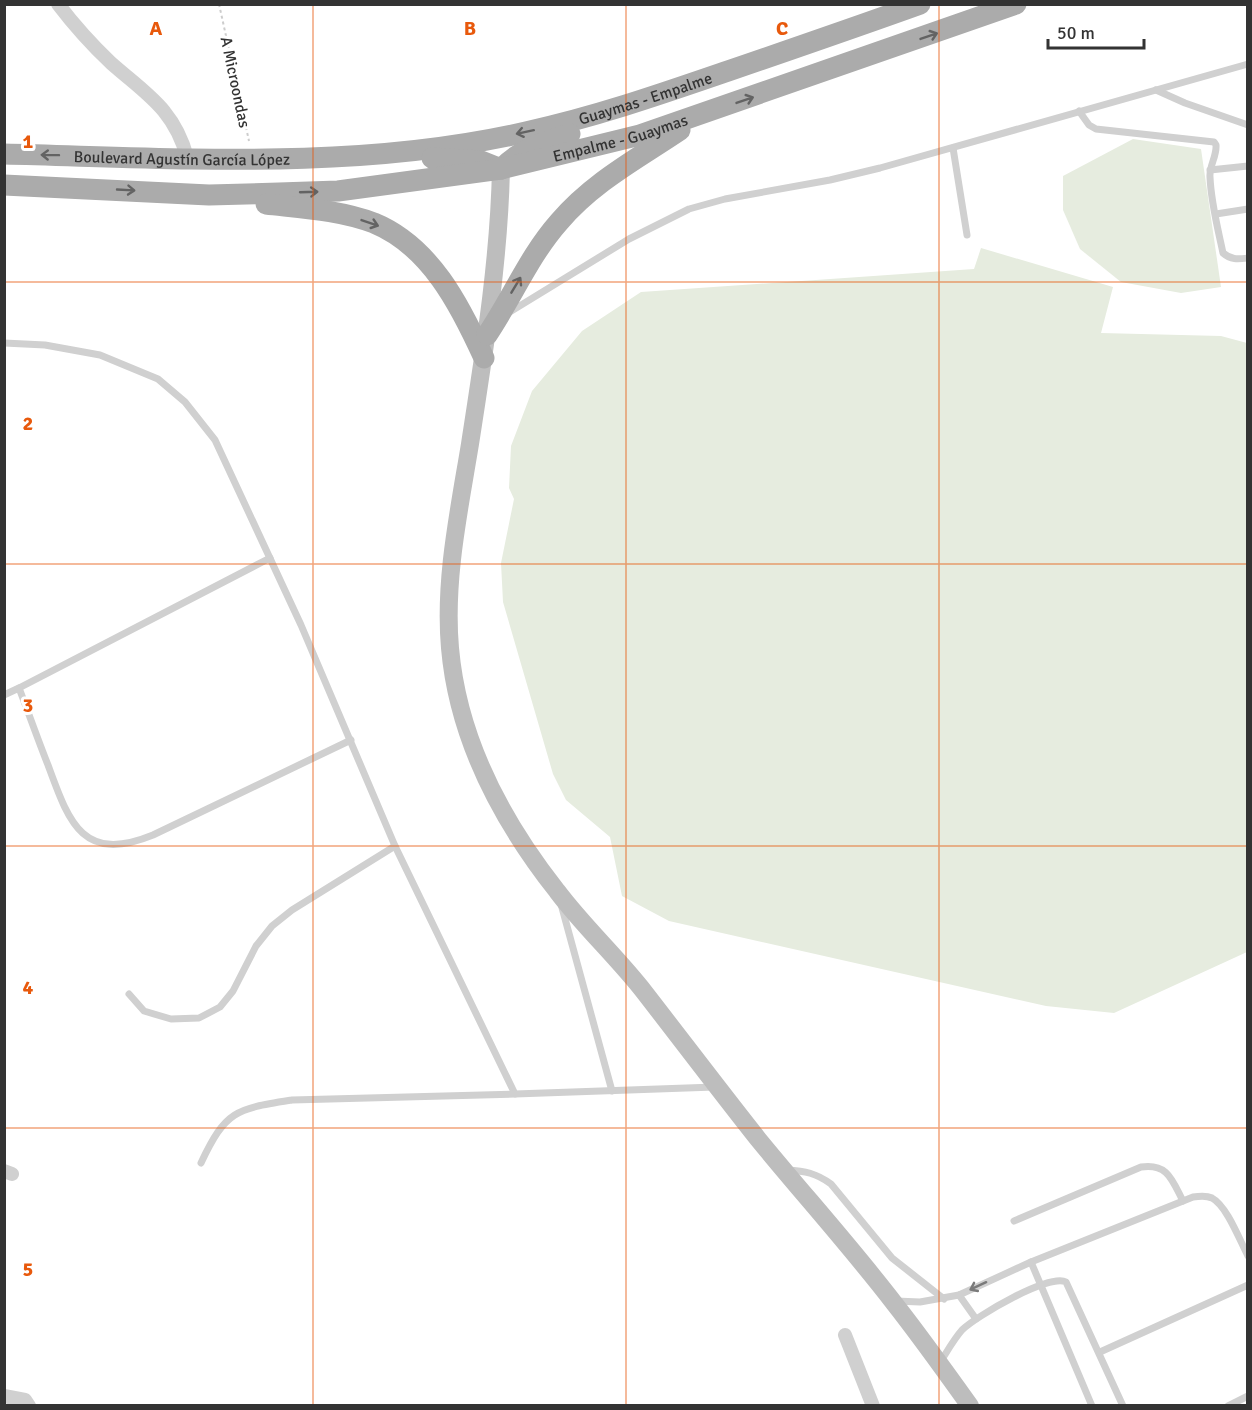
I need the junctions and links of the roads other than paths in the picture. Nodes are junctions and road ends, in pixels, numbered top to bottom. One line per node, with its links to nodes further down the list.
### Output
1 (58, 4): 15 (street)
2 (920, 4): 4 (main road, Guaymas - Empalme)
3 (1016, 4): 6 (main road, Empalme - Guaymas, one-way to 3)
4 (825, 37): 6 (main road); 8 (main road, Guaymas - Empalme)
5 (1248, 63): 7 (lane)
6 (837, 68): 10 (main road, Empalme - Guaymas, one-way to 6)
7 (1156, 90): 9 (lane); 11 (lane)
8 (624, 107): 14 (main road, Guaymas - Empalme, one-way to 14); 17 (main road)
9 (1079, 111): 12 (lane); 18 (lane)
10 (705, 114): 17 (main road, Empalme - Guaymas); 25 (main road, one-way to 10)
11 (1248, 125)
12 (953, 148): 23 (lane); 25 (lane)
13 (4, 154): 15 (main road, Boulevard Agustín García López, one-way to 13)
14 (360, 155): 15 (main road, Boulevard Agustín García López); 17 (main road)
15 (187, 157)
16 (1248, 166): 18 (lane)
17 (501, 169): 20 (main road, Empalme - Guaymas, one-way to 17); 25 (main road)
18 (1210, 170): 22 (lane)
19 (4, 185): 20 (main road, Boulevard Agustín García López, one-way to 20)
20 (209, 195): 27 (main road, one-way to 27)
21 (1248, 209): 22 (lane)
22 (1216, 214): 24 (lane)
23 (967, 235)
24 (1248, 258)
25 (492, 327): 27 (main road)
26 (4, 343): 28 (lane)
27 (484, 358): 33 (main road)
28 (270, 558): 29 (lane); 31 (lane)
29 (19, 688): 30 (lane); 31 (lane)
30 (4, 695)
31 (351, 740): 32 (lane)
32 (395, 846): 34 (lane); 37 (lane)
33 (558, 893): 35 (main road); 36 (lane)
34 (129, 994)
35 (717, 1086): 36 (lane); 39 (main road)
36 (612, 1090): 37 (lane)
37 (515, 1094): 38 (lane)
38 (201, 1163)
39 (784, 1170): 47 (lane); 48 (main road)
40 (1183, 1201): 41 (lane); 42 (lane); 43 (lane)
41 (1014, 1221)
42 (1248, 1256)
43 (1031, 1262): 44 (lane); 46 (lane, one-way to 46)
44 (1041, 1285): 49 (lane); 51 (lane); 58 (lane)
45 (1248, 1285): 51 (lane)
46 (959, 1294): 47 (lane); 49 (lane)
47 (944, 1299): 48 (lane)
48 (893, 1301): 52 (main road)
49 (976, 1319): 52 (lane)
50 (844, 1335): 56 (street)
51 (1100, 1352): 59 (lane)
52 (940, 1363): 57 (main road)
53 (1248, 1396): 60 (lane)
54 (9, 1397): 55 (street)
55 (29, 1406)
56 (873, 1406)
57 (970, 1406)
58 (1092, 1406)
59 (1123, 1406)
60 (1228, 1406)

